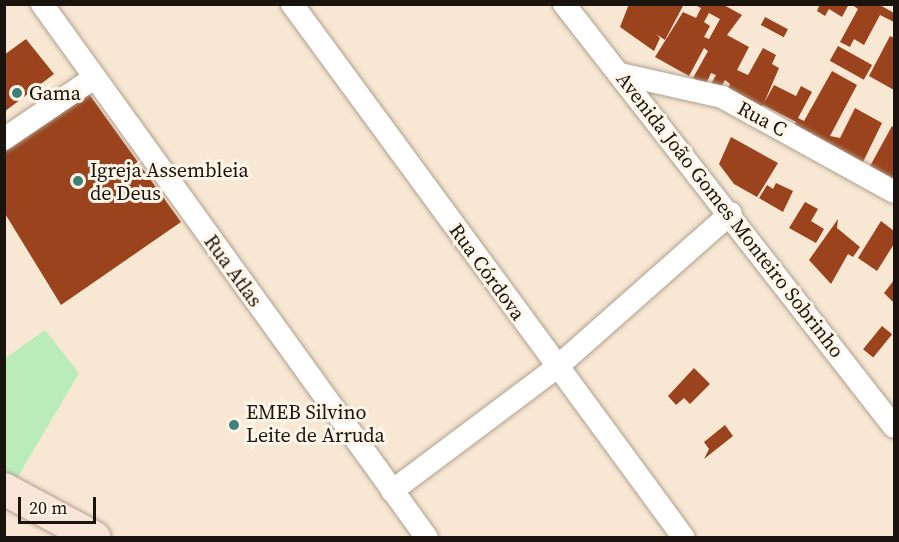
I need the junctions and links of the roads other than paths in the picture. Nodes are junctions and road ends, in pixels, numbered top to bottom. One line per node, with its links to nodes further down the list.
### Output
1 (42, 4): 5 (street, Rua Atlas)
2 (292, 4): 9 (street, Rua Córdova)
3 (564, 4): 4 (street, Avenida João Gomes Monteiro Sobrinho)
4 (620, 74): 7 (street, Rua C); 8 (street, Avenida João Gomes Monteiro Sobrinho)
5 (94, 78): 6 (street); 12 (street, Rua Atlas)
6 (4, 139)
7 (894, 192)
8 (731, 213): 9 (street); 10 (street, Avenida João Gomes Monteiro Sobrinho)
9 (557, 368): 12 (street); 15 (street, Rua Córdova)
10 (894, 427)
11 (4, 489): 13 (street)
12 (392, 491): 14 (street, Rua Atlas)
13 (95, 537)
14 (426, 537)
15 (684, 537)

